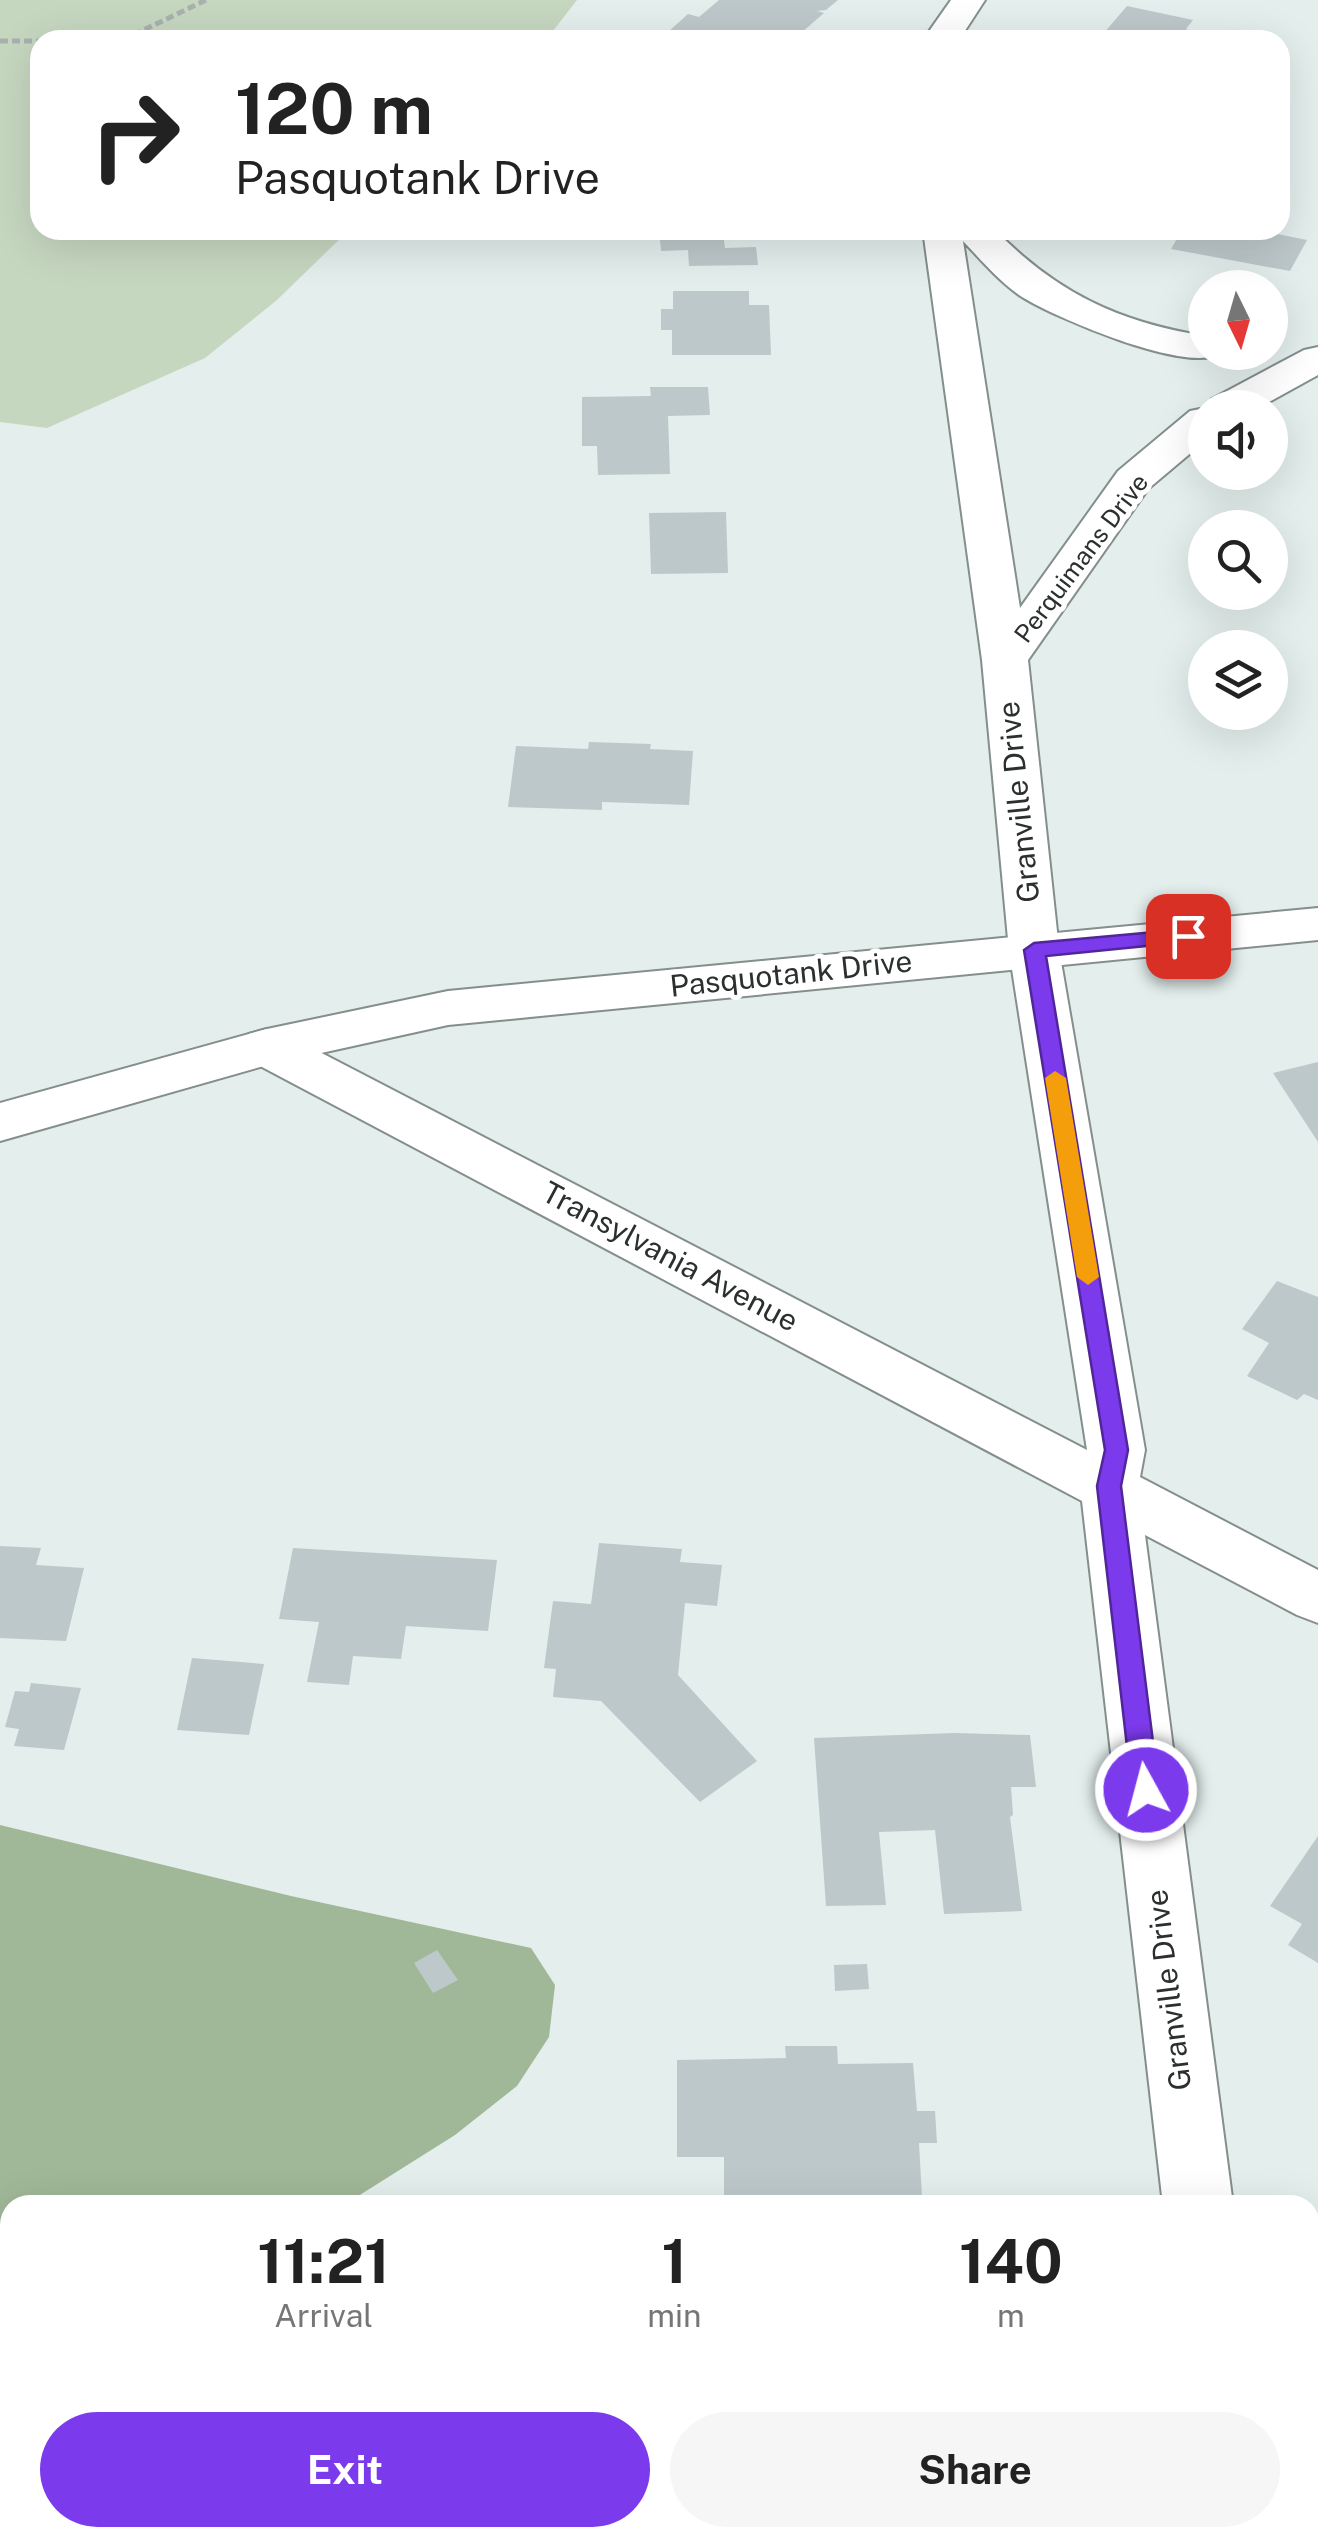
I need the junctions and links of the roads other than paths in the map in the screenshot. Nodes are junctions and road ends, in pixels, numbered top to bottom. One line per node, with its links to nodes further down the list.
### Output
1 (968, 0): 2 (street)
2 (948, 30)
3 (943, 240): 10 (street, Granville Drive)
4 (985, 240): 5 (street)
5 (1188, 346)
6 (1288, 357): 7 (street)
7 (1317, 360): 8 (street)
8 (1261, 390)
9 (1188, 434): 10 (street, Perquimans Drive)
10 (1005, 660): 12 (street, Granville Drive)
11 (1318, 924): 12 (street, Pasquotank Drive)
12 (1034, 950): 13 (street, Pasquotank Drive); 15 (street, Granville Drive)
13 (267, 1047): 14 (street); 15 (street, Transylvania Avenue)
14 (0, 1122)
15 (1109, 1486): 16 (street, Transylvania Avenue); 17 (street, Granville Drive)
16 (1318, 1598)
17 (1197, 2195)

